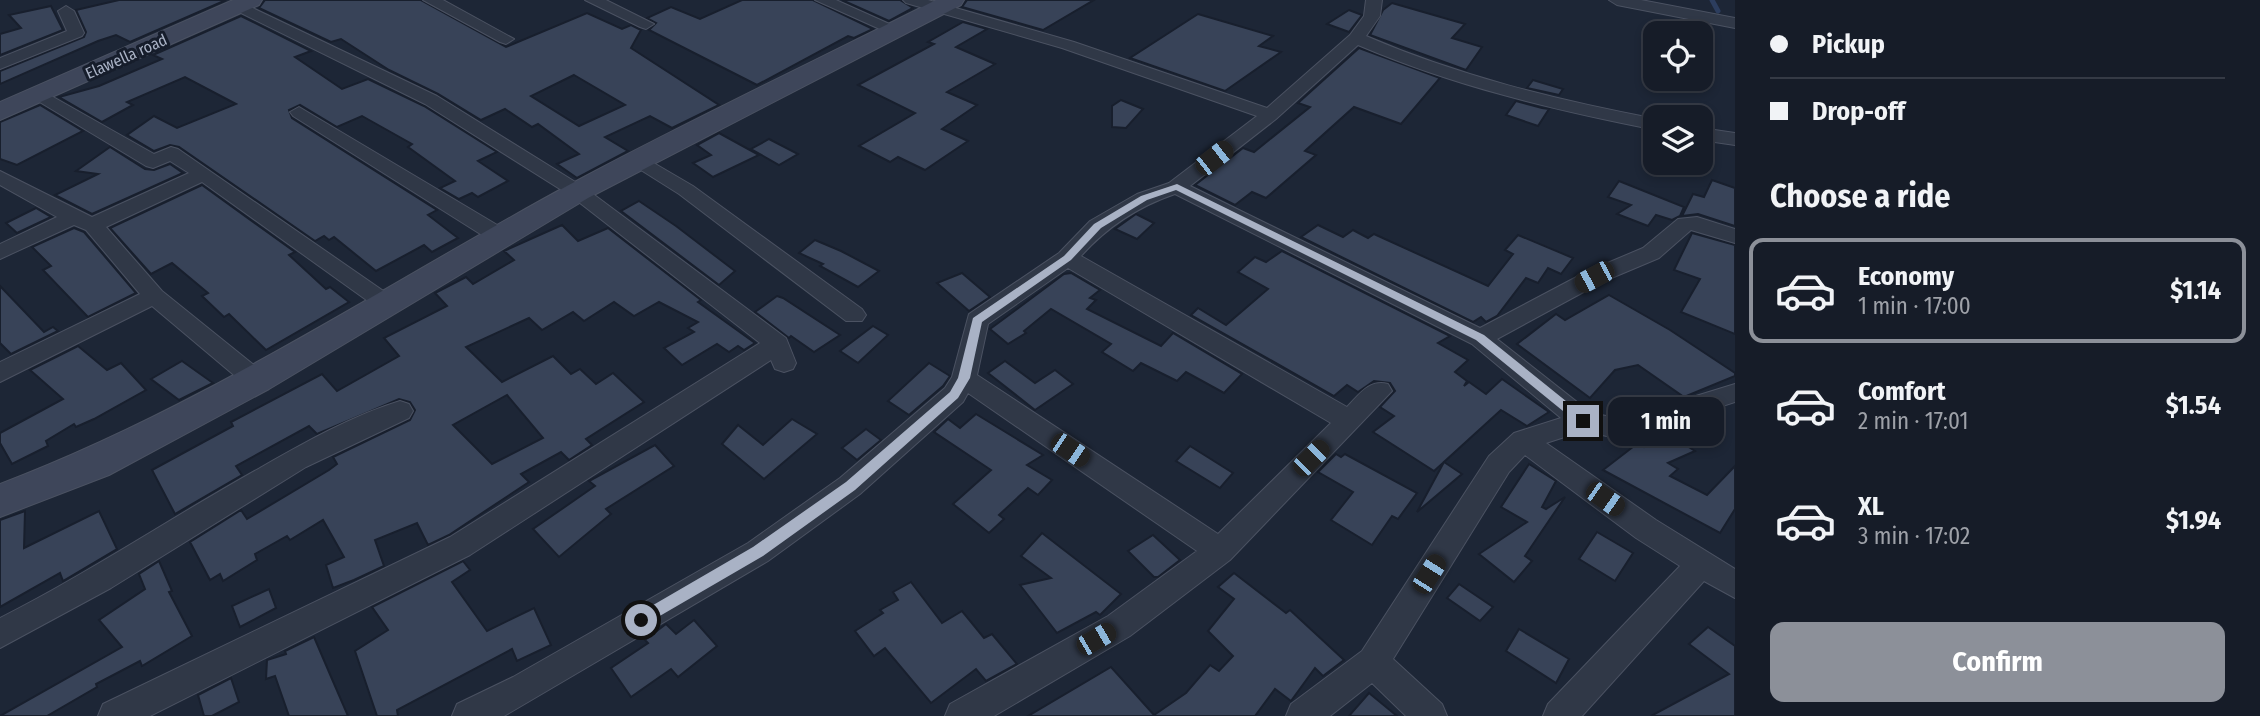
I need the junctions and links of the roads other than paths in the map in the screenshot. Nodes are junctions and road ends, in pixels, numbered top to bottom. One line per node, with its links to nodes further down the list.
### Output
1 (431, 0): 13 (street)
2 (593, 0): 10 (street)
3 (823, 0): 11 (street)
4 (1374, 0): 12 (street)
5 (1617, 0): 9 (street)
6 (245, 3): 15 (street, Elawella road); 26 (street)
7 (934, 3): 11 (street); 18 (street)
8 (66, 11): 14 (street)
9 (1735, 23)
10 (646, 24)
11 (897, 32): 22 (street)
12 (1356, 38): 18 (street); 19 (street)
13 (506, 39)
14 (0, 64)
15 (39, 94): 16 (street, Elawella road); 23 (street)
16 (0, 112)
17 (299, 112): 29 (street)
18 (1270, 115): 25 (street)
19 (1643, 122)
20 (1713, 136): 21 (street)
21 (1735, 139)
22 (640, 161): 26 (street); 34 (street)
23 (203, 174): 27 (street); 33 (street)
24 (0, 177): 27 (street)
25 (1177, 187): 31 (street); 35 (street)
26 (578, 191): 29 (street); 51 (street)
27 (83, 221): 30 (street); 32 (street)
28 (1735, 236): 35 (street)
29 (501, 237): 33 (street)
30 (0, 252)
31 (1068, 258): 37 (street); 42 (street)
32 (154, 296): 36 (street); 38 (street)
33 (387, 304): 38 (street)
34 (854, 315)
35 (1480, 338): 43 (street)
36 (0, 373)
37 (964, 378): 46 (street); 52 (street)
38 (256, 380): 45 (street)
39 (1379, 391): 42 (street)
40 (1735, 393): 43 (street)
41 (400, 411): 49 (street)
42 (1348, 420): 46 (street)
43 (1583, 421): 44 (street)
44 (1523, 440): 47 (street); 50 (street)
45 (0, 501)
46 (1220, 551): 53 (street)
47 (1700, 565): 48 (street); 56 (street)
48 (1735, 586)
49 (0, 634)
50 (1373, 662): 54 (street); 55 (street)
51 (116, 716)
52 (469, 716)
53 (962, 716)
54 (1303, 716)
55 (1430, 716)
56 (1560, 716)

